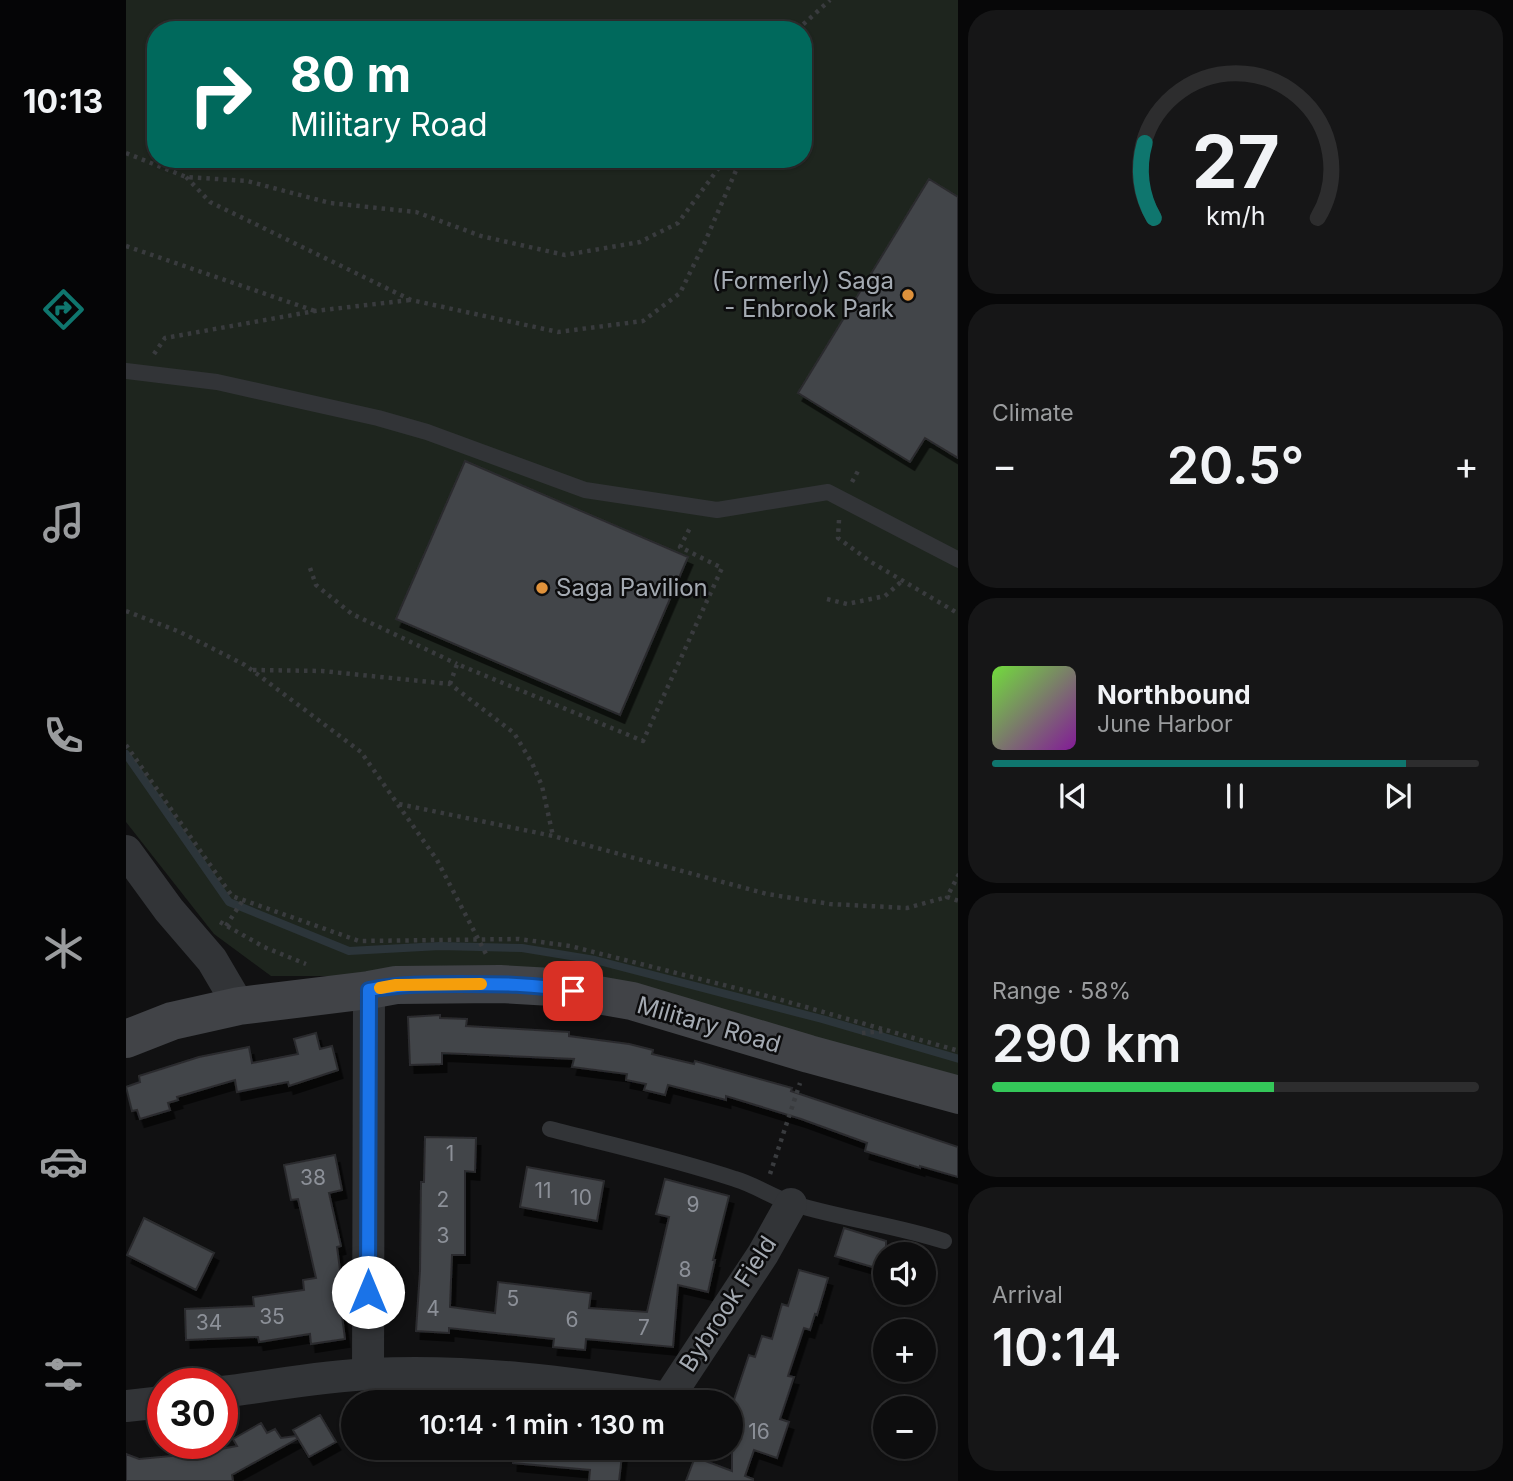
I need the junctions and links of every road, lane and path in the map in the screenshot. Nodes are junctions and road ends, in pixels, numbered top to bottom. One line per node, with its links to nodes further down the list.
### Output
1 (831, 0): 2 (path)
2 (807, 21)
3 (126, 153): 4 (path)
4 (147, 161)
5 (164, 168): 8 (path)
6 (718, 168): 8 (path)
7 (736, 168): 10 (path)
8 (186, 177): 10 (path)
9 (126, 246): 11 (path)
10 (411, 300): 11 (path)
11 (316, 311): 12 (path)
12 (134, 371): 15 (lane)
13 (859, 471): 14 (path)
14 (844, 499): 15 (lane); 16 (lane); 18 (path)
15 (700, 508): 22 (path)
16 (958, 560)
17 (310, 568): 22 (path)
18 (902, 581): 19 (path); 21 (path)
19 (827, 599)
20 (126, 611): 23 (path)
21 (958, 614)
22 (457, 664): 24 (path)
23 (252, 670): 24 (path); 26 (path)
24 (450, 684): 27 (path)
25 (126, 745): 31 (path)
26 (399, 804): 27 (path); 35 (path)
27 (553, 836): 30 (path)
28 (126, 851): 39 (street)
29 (958, 874): 30 (path)
30 (947, 897): 32 (path)
31 (243, 900): 34 (path); 35 (path)
32 (958, 901)
33 (217, 920): 34 (path)
34 (226, 926): 37 (path)
35 (478, 939): 36 (path); 41 (path)
36 (486, 954)
37 (311, 965)
38 (369, 990): 39 (main road, Military Road); 43 (main road, Military Road); 47 (street)
39 (239, 1006): 40 (main road, Military Road)
40 (126, 1039)
41 (958, 1051)
42 (802, 1078): 45 (path)
43 (958, 1095)
44 (550, 1129): 45 (lane)
45 (778, 1198): 46 (lane); 47 (street, Bybrook Field)
46 (943, 1241)
47 (368, 1374): 48 (street, Bybrook Field)
48 (238, 1390)
49 (147, 1404): 50 (street)
50 (126, 1406)

